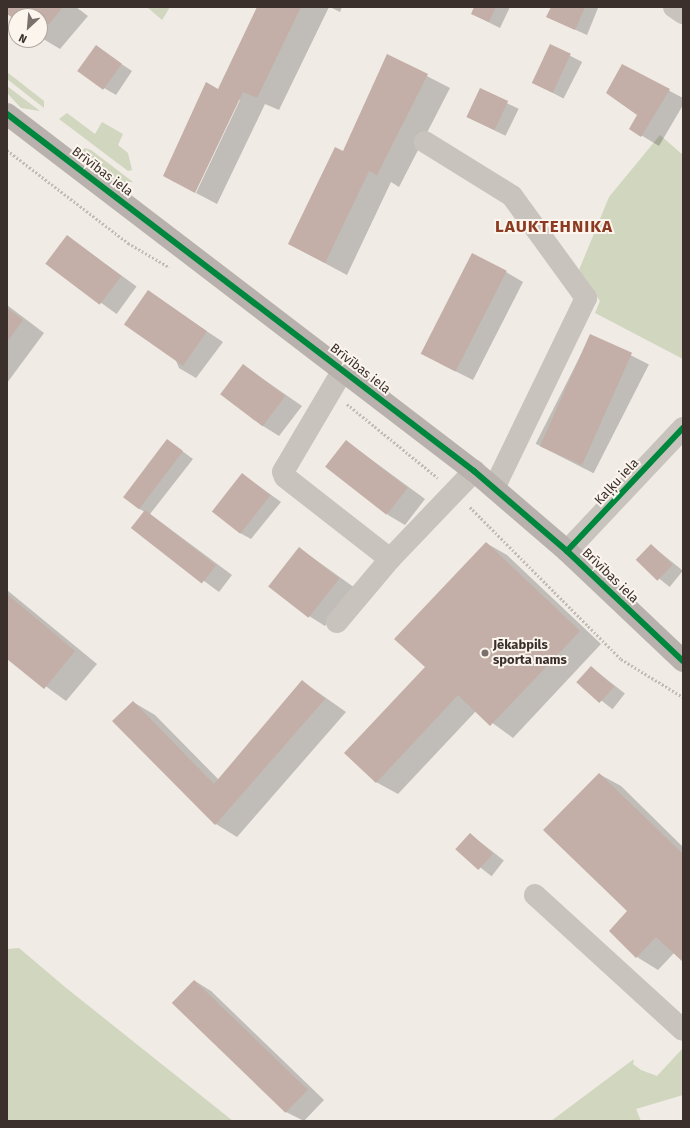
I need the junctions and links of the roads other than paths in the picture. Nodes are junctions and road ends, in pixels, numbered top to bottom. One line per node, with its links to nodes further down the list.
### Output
1 (674, 7): 2 (street)
2 (683, 13)
3 (7, 114): 5 (main road, Brīvības iela)
4 (425, 142): 8 (street)
5 (343, 370): 7 (main road, Brīvības iela); 10 (street)
6 (683, 428): 9 (street, Kaļķu iela)
7 (474, 471): 8 (main road, Brīvības iela); 10 (street)
8 (494, 488): 9 (main road, Brīvības iela)
9 (567, 551): 12 (main road, Brīvības iela)
10 (390, 559): 11 (street)
11 (337, 622)
12 (683, 661)
13 (535, 895): 14 (street)
14 (683, 1030)

